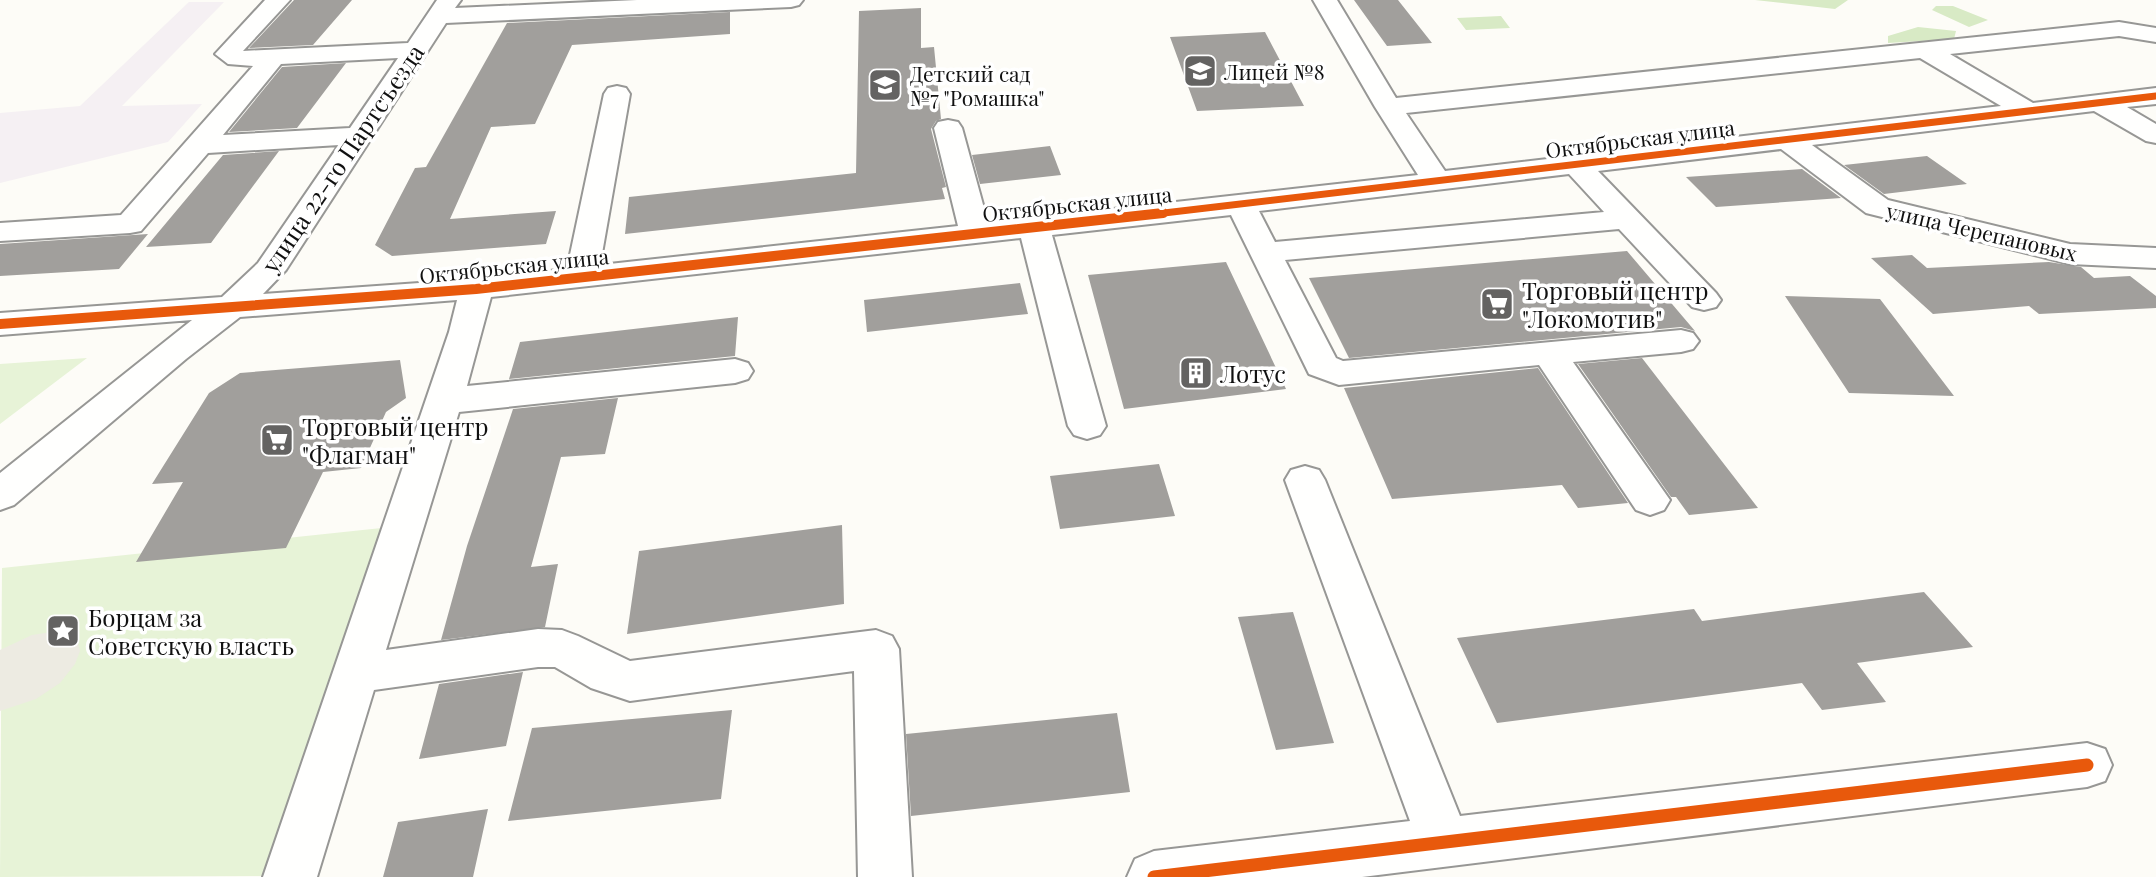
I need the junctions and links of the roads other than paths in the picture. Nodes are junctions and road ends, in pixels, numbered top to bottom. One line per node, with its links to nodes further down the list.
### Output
1 (278, 0): 10 (street)
2 (791, 0): 4 (street)
3 (1325, 0): 14 (street)
4 (444, 8): 9 (street, улица 22-го Партсъезда)
5 (2097, 16): 6 (street)
6 (2119, 29): 7 (street); 8 (street)
7 (2156, 35)
8 (1923, 49): 14 (street); 15 (street)
9 (415, 50): 10 (street); 18 (street, улица 22-го Партсъезда)
10 (274, 57): 20 (street)
11 (617, 94): 30 (street)
12 (2156, 96): 13 (street, Октябрьская улица)
13 (2099, 103): 15 (street, Октябрьская улица); 17 (street)
14 (1388, 107): 22 (street)
15 (2028, 111): 19 (street, Октябрьская улица)
16 (948, 128): 27 (street)
17 (2156, 135)
18 (356, 136): 20 (street); 33 (street, улица 22-го Партсъезда)
19 (1787, 140): 21 (street, Октябрьская улица); 29 (street, улица Черепановых)
20 (200, 145): 26 (street)
21 (1576, 165): 22 (street, Октябрьская улица); 24 (street)
22 (1437, 182): 23 (street, Октябрьская улица)
23 (1241, 205): 25 (street, Октябрьская улица); 28 (street)
24 (1627, 219): 28 (street); 32 (street)
25 (1033, 227): 27 (street, Октябрьская улица); 39 (street)
26 (0, 232)
27 (975, 232): 30 (street, Октябрьская улица)
28 (1265, 252): 36 (street)
29 (2156, 258)
30 (582, 277): 31 (street, Октябрьская улица)
31 (476, 289): 33 (street, Октябрьская улица); 38 (street)
32 (1704, 300)
33 (230, 308): 34 (street, Октябрьская улица); 41 (street, улица 22-го Партсъезда)
34 (0, 324)
35 (1681, 341): 36 (street)
36 (1549, 354): 42 (street)
37 (735, 371): 38 (street)
38 (444, 401): 43 (street)
39 (1087, 426)
40 (1305, 480): 45 (street)
41 (0, 495)
42 (1650, 500)
43 (357, 673): 46 (street); 47 (street)
44 (2087, 765): 45 (street)
45 (1443, 840): 48 (street)
46 (290, 877)
47 (885, 877)
48 (1154, 877)

